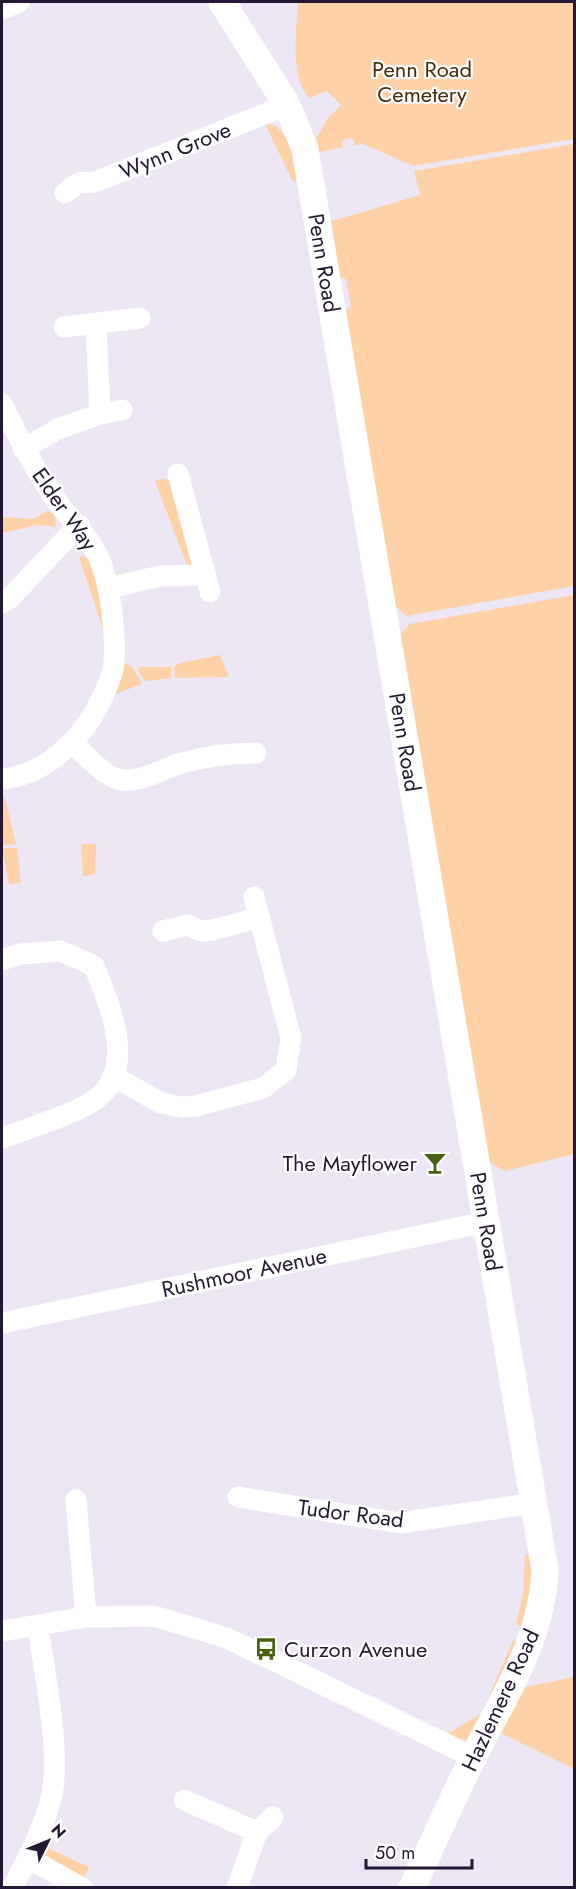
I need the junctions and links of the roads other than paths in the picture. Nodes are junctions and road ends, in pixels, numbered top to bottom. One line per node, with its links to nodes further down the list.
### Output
1 (19, 2): 3 (street)
2 (222, 2): 4 (main road, Penn Road)
3 (2, 9)
4 (287, 105): 5 (street, Wynn Grove); 26 (main road, Penn Road)
5 (65, 193)
6 (140, 318): 7 (street)
7 (96, 324): 8 (street); 11 (street)
8 (64, 327)
9 (2, 404): 12 (street, Elder Way)
10 (122, 410): 11 (street)
11 (99, 414): 12 (street)
12 (24, 449): 14 (street, Elder Way)
13 (178, 474): 15 (street)
14 (79, 525): 15 (street, Elder Way); 16 (street)
15 (109, 588): 17 (street, Elder Way)
16 (2, 603)
17 (72, 743): 18 (street); 19 (street, Elder Way)
18 (256, 753)
19 (2, 779)
20 (254, 897): 21 (street)
21 (259, 918): 22 (street); 24 (street)
22 (163, 931)
23 (2, 960): 24 (street)
24 (113, 1076): 25 (street)
25 (2, 1138)
26 (486, 1222): 27 (street, Rushmoor Avenue); 30 (main road, Penn Road)
27 (2, 1323)
28 (238, 1497): 30 (street, Tudor Road)
29 (76, 1500): 31 (street)
30 (535, 1503): 34 (main road, Hazlemere Road)
31 (86, 1617): 32 (street); 34 (street)
32 (38, 1625): 33 (street); 38 (street)
33 (2, 1631)
34 (473, 1757): 42 (main road, Hazlemere Road)
35 (184, 1800): 37 (street)
36 (273, 1817): 37 (street)
37 (257, 1832): 41 (street)
38 (28, 1858): 39 (street); 40 (street)
39 (12, 1887)
40 (82, 1887)
41 (237, 1887)
42 (412, 1887)

